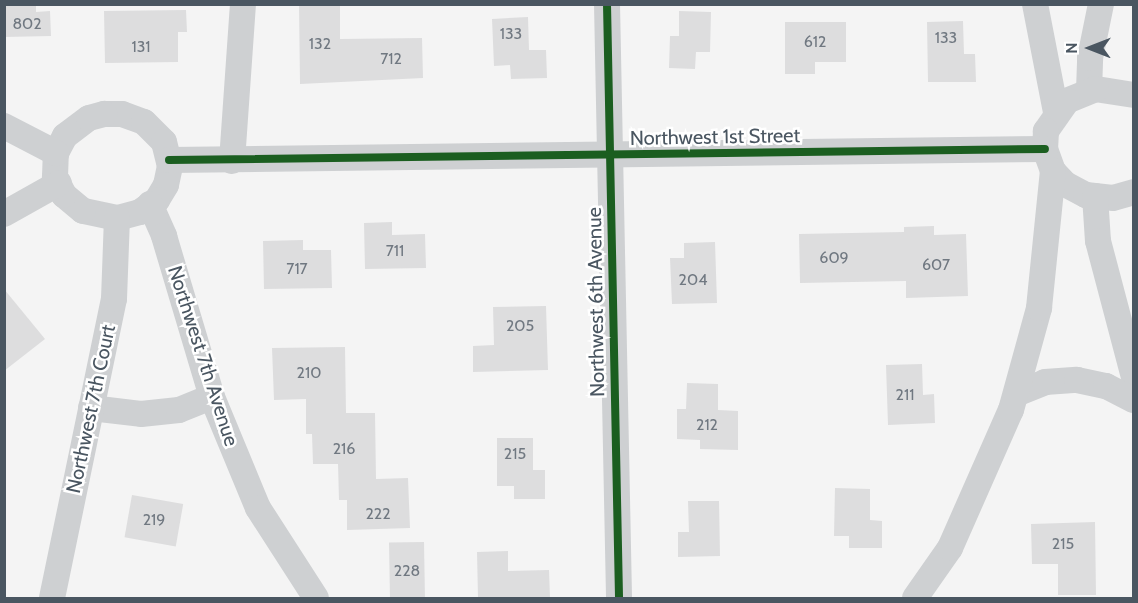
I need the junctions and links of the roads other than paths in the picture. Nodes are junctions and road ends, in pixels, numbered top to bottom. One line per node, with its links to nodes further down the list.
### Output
1 (243, 4): 13 (street)
2 (607, 4): 10 (street, Northwest 6th Avenue)
3 (1035, 4): 7 (street)
4 (1101, 4): 5 (street)
5 (1089, 91): 6 (street); 7 (street)
6 (1134, 95)
7 (1056, 112): 12 (street)
8 (4, 126): 9 (street)
9 (56, 153): 11 (street); 14 (street)
10 (609, 155): 12 (street, Northwest 1st Street); 13 (street, Northwest 1st Street); 27 (street, Northwest 6th Avenue)
11 (169, 160): 13 (street, Northwest 1st Street); 17 (street)
12 (1049, 160): 16 (street); 21 (street)
13 (232, 161)
14 (59, 183): 18 (street); 19 (street)
15 (1134, 192): 16 (street)
16 (1095, 196): 20 (street)
17 (150, 204): 19 (street); 22 (street, Northwest 7th Avenue)
18 (4, 214)
19 (117, 218): 24 (street, Northwest 7th Court)
20 (1134, 376)
21 (1016, 394): 23 (street); 28 (street)
22 (212, 397): 24 (street); 26 (street, Northwest 7th Avenue)
23 (1134, 400)
24 (91, 408): 25 (street, Northwest 7th Court)
25 (52, 598)
26 (316, 598)
27 (619, 598)
28 (915, 598)

